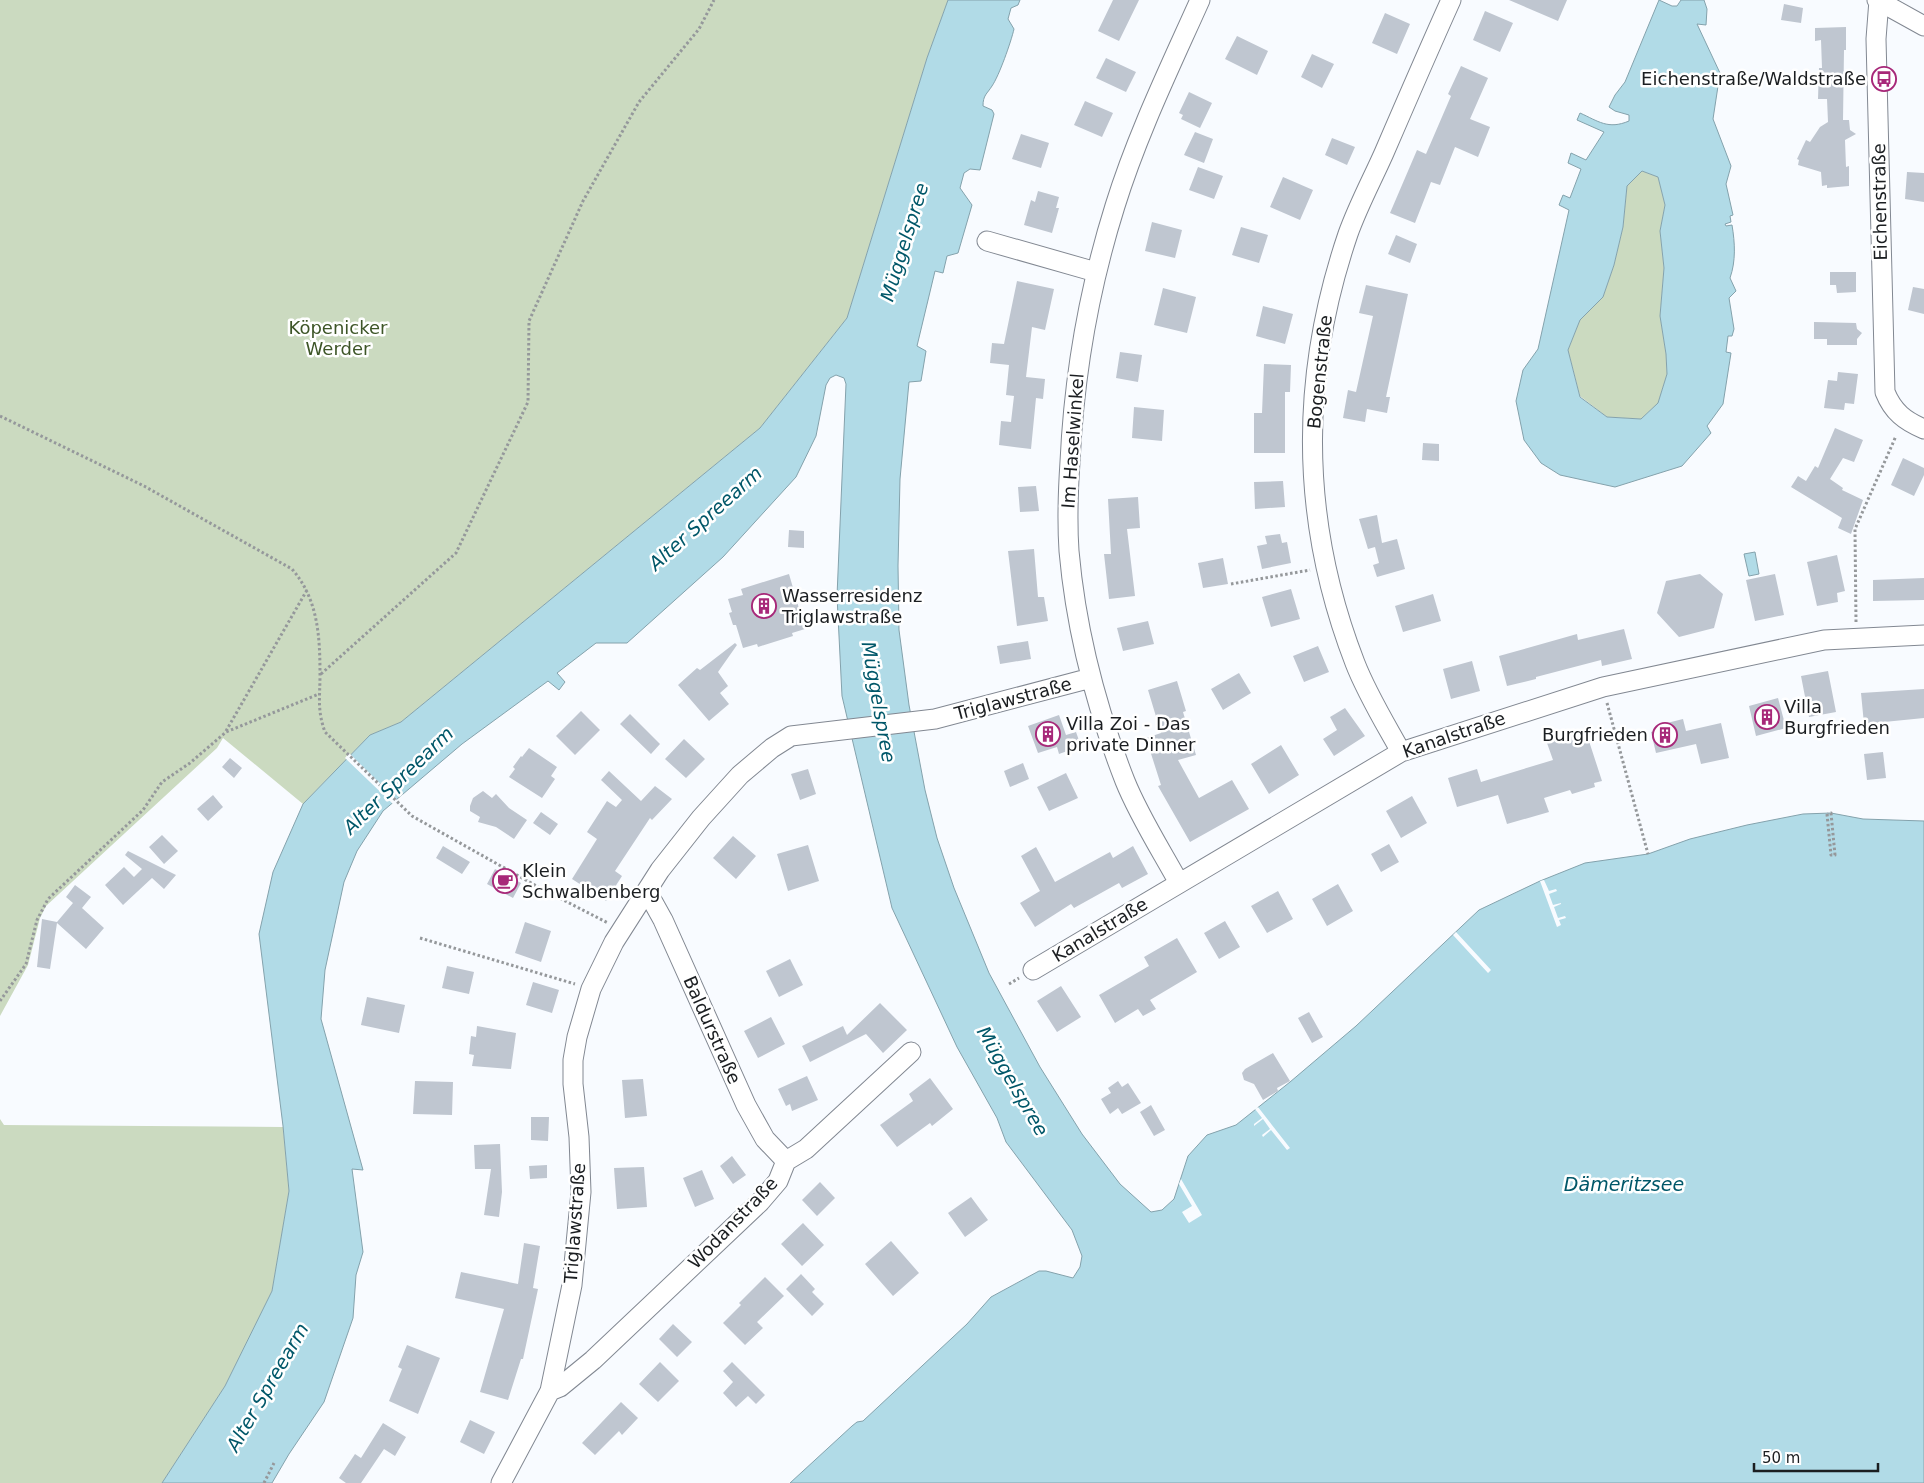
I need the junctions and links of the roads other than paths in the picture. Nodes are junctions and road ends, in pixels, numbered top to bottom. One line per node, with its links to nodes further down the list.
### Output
1 (1200, 0): 6 (street, Im Haselwinkel)
2 (1451, 0): 10 (street, Bogenstraße)
3 (1879, 0): 4 (street); 7 (street, Eichenstraße)
4 (1924, 26)
5 (987, 241): 6 (street)
6 (1096, 272): 9 (street, Im Haselwinkel)
7 (1924, 429)
8 (1924, 635): 10 (street, Kanalstraße)
9 (1091, 678): 11 (street, Im Haselwinkel); 12 (street, Triglawstraße)
10 (1401, 752): 11 (street, Kanalstraße)
11 (1179, 883): 13 (street, Kanalstraße)
12 (644, 895): 15 (street, Baldurstraße); 16 (street, Triglawstraße)
13 (1033, 970)
14 (911, 1052): 15 (street, Wodanstraße)
15 (786, 1161): 16 (street, Wodanstraße)
16 (550, 1391): 17 (street, Triglawstraße)
17 (501, 1483)

